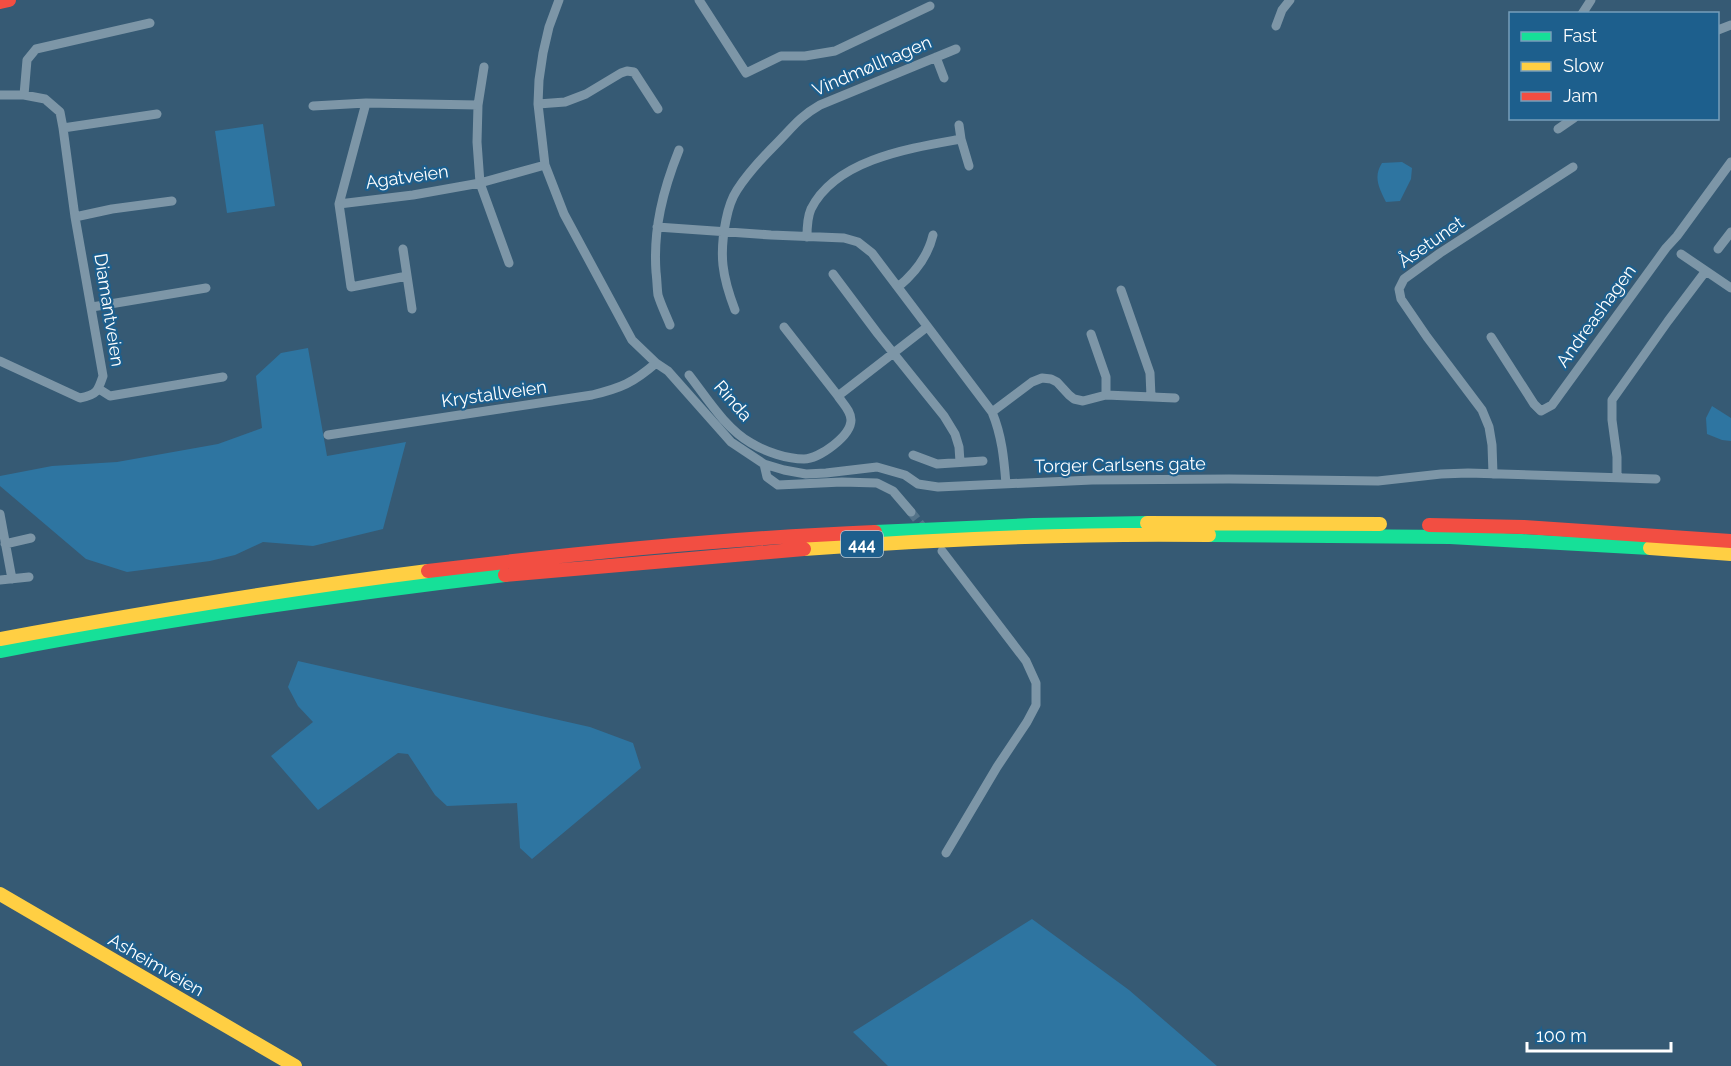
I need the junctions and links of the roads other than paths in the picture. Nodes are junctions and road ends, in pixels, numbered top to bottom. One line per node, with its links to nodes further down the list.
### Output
1 (9, 0): 5 (main road)
2 (559, 0): 16 (street)
3 (699, 0): 6 (street)
4 (1290, 0): 8 (street)
5 (0, 3)
6 (930, 6)
7 (150, 22): 14 (street)
8 (1276, 26)
9 (956, 49): 10 (street, Vindmøllhagen)
10 (936, 57): 12 (street); 36 (street, Vindmøllhagen)
11 (484, 67): 17 (street)
12 (944, 78)
13 (0, 95): 14 (street, Diamantveien)
14 (24, 95): 23 (street, Diamantveien)
15 (366, 103): 17 (street); 18 (street); 33 (street, Agatveien)
16 (538, 104): 19 (street); 27 (street)
17 (478, 105): 31 (street)
18 (313, 106)
19 (658, 109)
20 (157, 114): 23 (street)
21 (1571, 120): 24 (street)
22 (959, 125): 25 (street)
23 (63, 128): 34 (street, Diamantveien)
24 (1558, 129)
25 (961, 139): 29 (street); 39 (street)
26 (679, 150): 35 (street)
27 (545, 165): 31 (street, Agatveien); 61 (street)
28 (1730, 165): 58 (street, Andreashagen)
29 (969, 166)
30 (1573, 167): 75 (street, Åsetunet)
31 (480, 183): 33 (street, Agatveien); 43 (street)
32 (172, 201): 34 (street)
33 (339, 204): 46 (street, Agatveien)
34 (75, 217): 51 (street, Diamantveien)
35 (657, 227): 36 (street); 54 (street)
36 (723, 232): 39 (street); 53 (street, Vindmøllhagen)
37 (1731, 232): 41 (street)
38 (933, 235): 47 (street)
39 (807, 237): 47 (street)
40 (403, 249): 46 (street)
41 (1718, 249)
42 (1681, 254): 44 (street)
43 (509, 262)
44 (1705, 272): 49 (street); 76 (street)
45 (833, 274): 59 (street)
46 (407, 276): 52 (street)
47 (898, 287): 56 (street)
48 (206, 288): 51 (street)
49 (1731, 288)
50 (1121, 290): 67 (street)
51 (92, 307): 64 (street, Diamantveien)
52 (412, 309)
53 (735, 310)
54 (670, 325)
55 (784, 327): 66 (street, Rinda)
56 (927, 327): 59 (street); 69 (street)
57 (1091, 334): 65 (street)
58 (1491, 337)
59 (893, 353): 66 (street); 73 (street)
60 (0, 361): 64 (street, Diamantveien)
61 (656, 363): 70 (street, Krystallveien); 74 (street, Torger Carlsens gate)
62 (689, 375): 66 (street, Rinda)
63 (223, 377): 64 (street)
64 (99, 389)
65 (1107, 395): 67 (street); 69 (street)
66 (838, 396)
67 (1151, 397): 68 (street)
68 (1175, 398)
69 (992, 412): 78 (street)
70 (328, 435)
71 (913, 455): 73 (street)
72 (984, 461): 73 (street)
73 (960, 462)
74 (764, 464): 78 (street, Torger Carlsens gate); 79 (street)
75 (1493, 474): 76 (street, Torger Carlsens gate); 78 (street, Torger Carlsens gate)
76 (1617, 477): 77 (street, Torger Carlsens gate)
77 (1656, 479)
78 (1006, 484)
79 (911, 512)
80 (0, 514): 83 (street)
81 (31, 538): 83 (street)
82 (1731, 541): 89 (main road, 444)
83 (5, 544): 87 (street)
84 (942, 550): 91 (street)
85 (1731, 554): 90 (main road, 444)
86 (29, 578): 87 (street)
87 (12, 579): 88 (street)
88 (0, 580)
89 (0, 639)
90 (0, 651)
91 (946, 852)
92 (0, 894): 93 (main road, Asheimveien)
93 (295, 1066)

